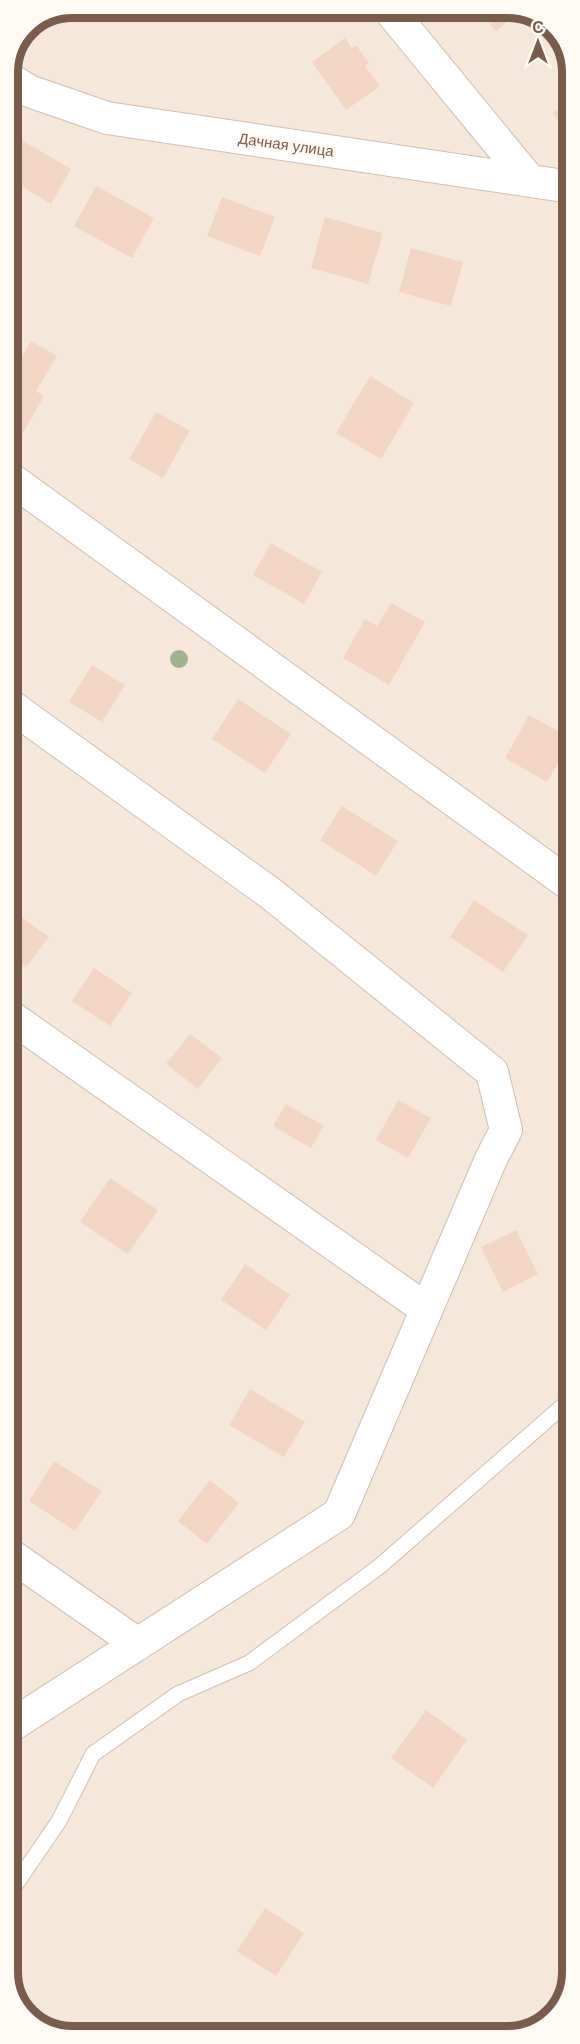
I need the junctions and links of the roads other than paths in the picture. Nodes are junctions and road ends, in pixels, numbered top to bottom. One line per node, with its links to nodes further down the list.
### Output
1 (396, 18): 3 (street)
2 (18, 84): 3 (street, Дачная улица)
3 (529, 180): 4 (street, Дачная улица)
4 (562, 186)
5 (18, 484): 7 (street)
6 (18, 711): 9 (street)
7 (562, 879)
8 (18, 1022): 9 (street)
9 (426, 1309): 12 (street)
10 (562, 1407): 14 (lane)
11 (18, 1560): 12 (street)
12 (138, 1644): 13 (street)
13 (18, 1721)
14 (18, 1881)

